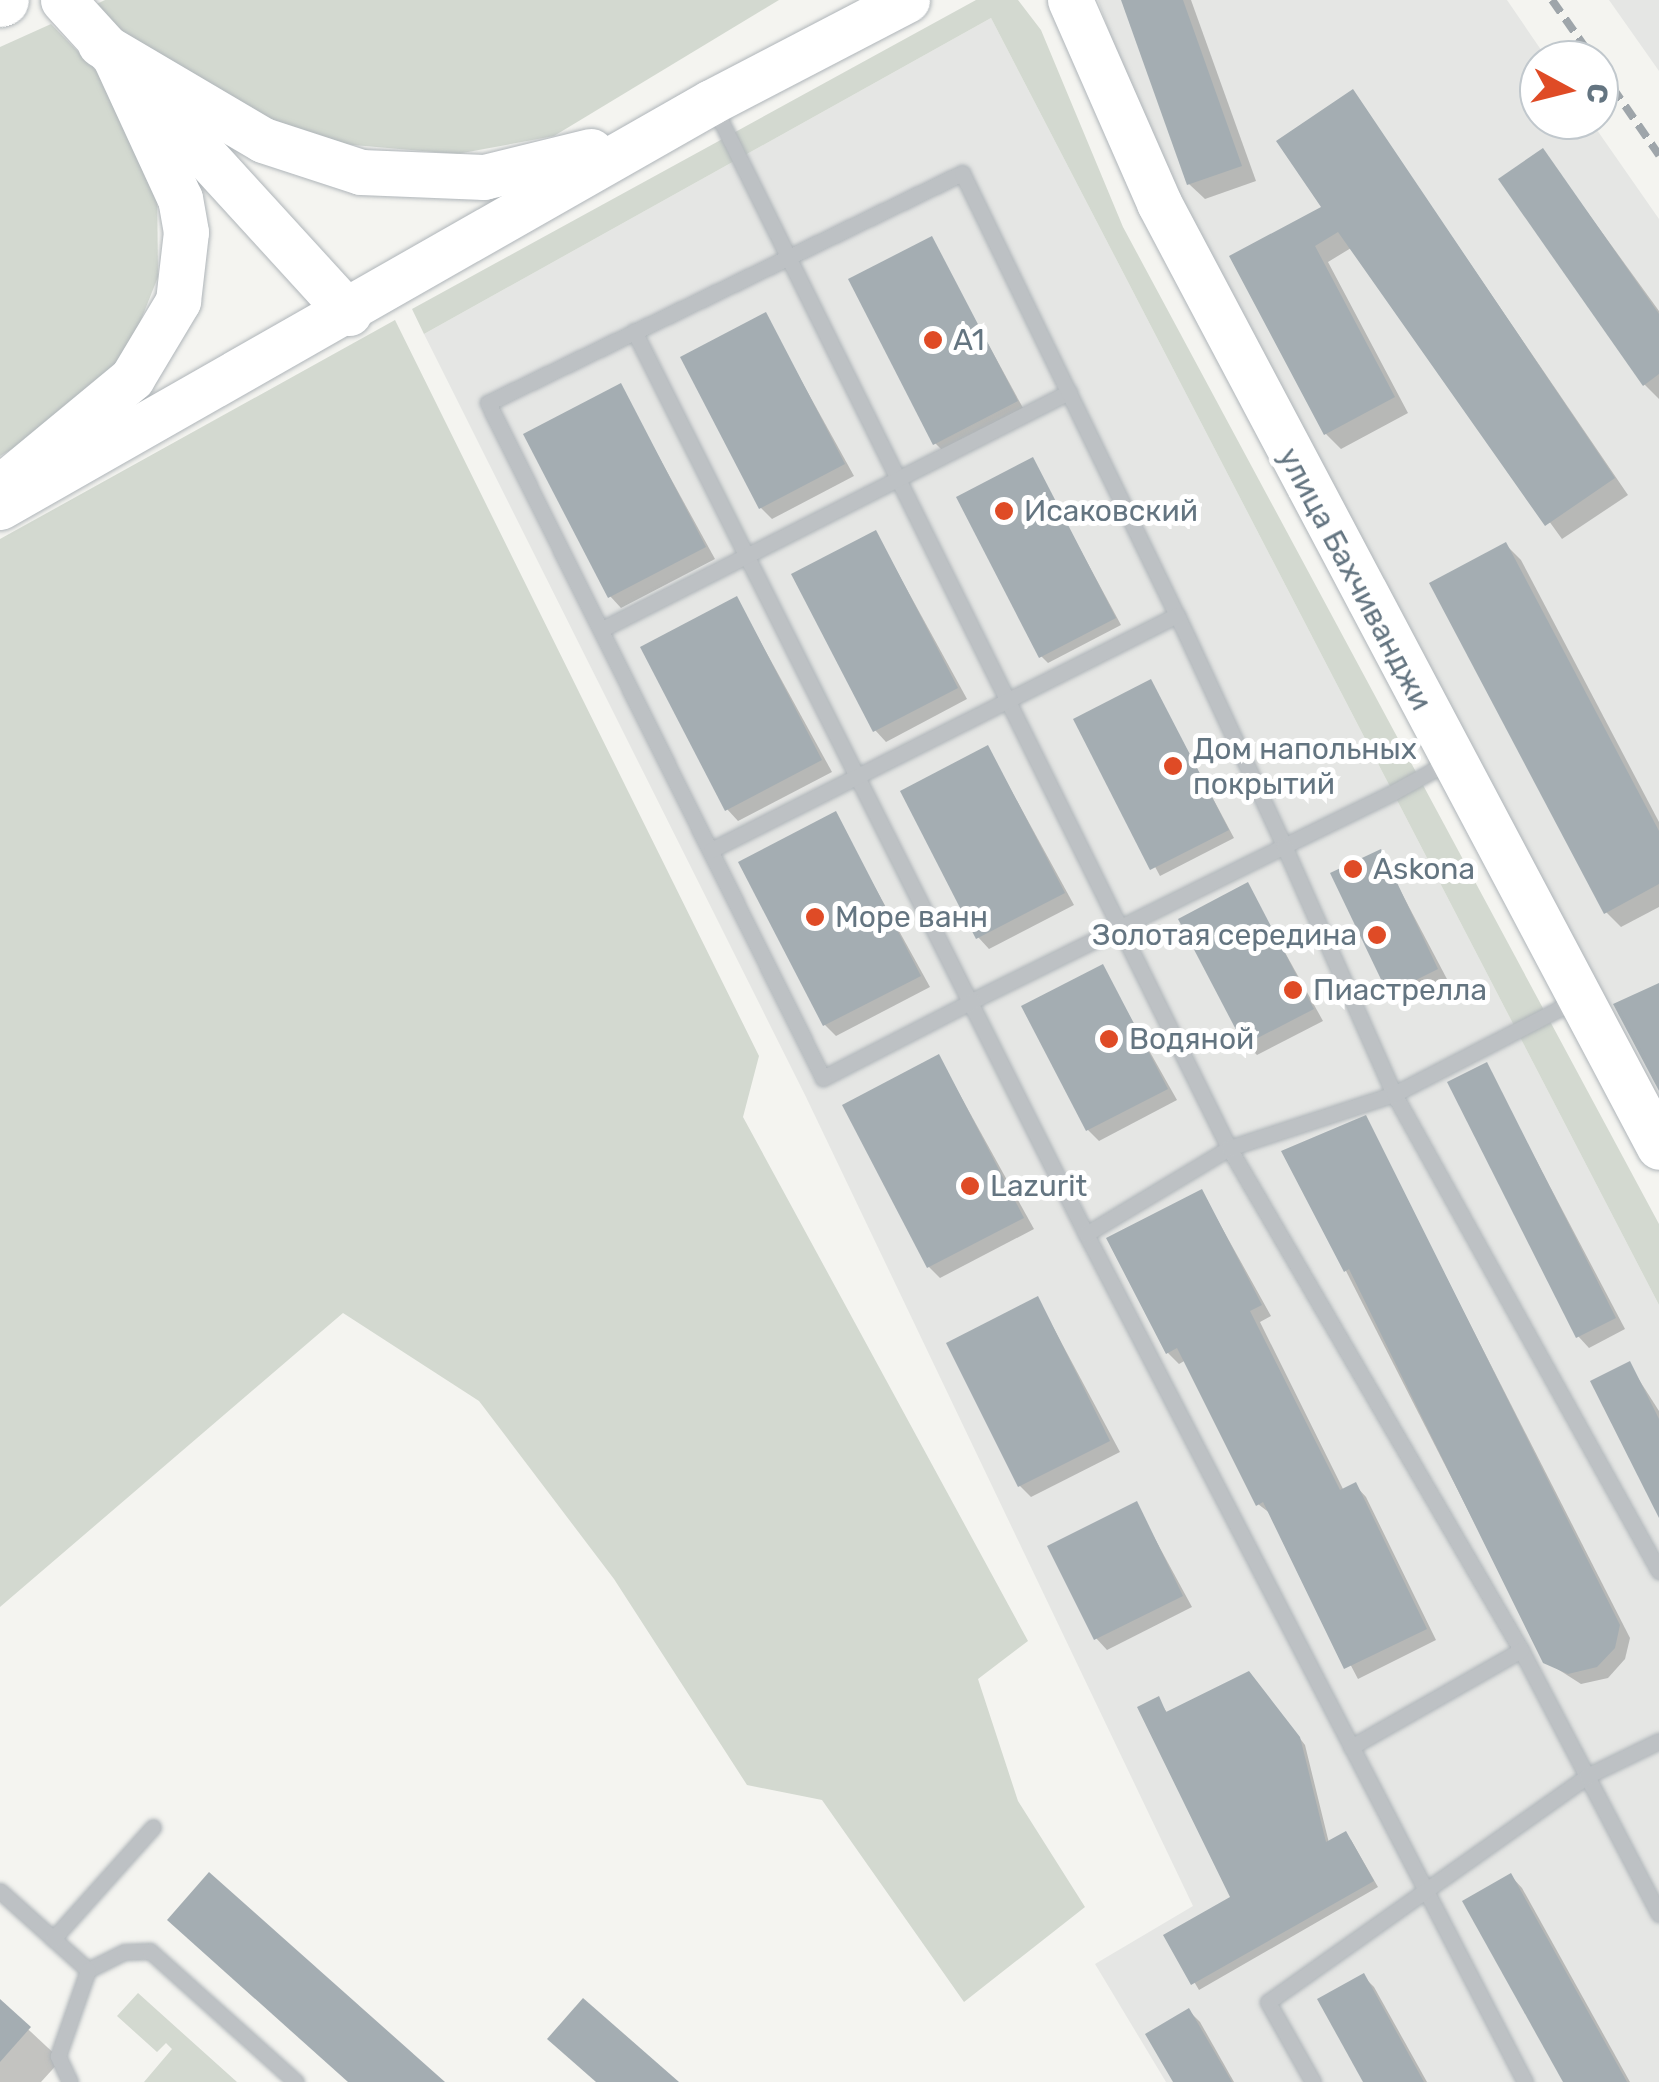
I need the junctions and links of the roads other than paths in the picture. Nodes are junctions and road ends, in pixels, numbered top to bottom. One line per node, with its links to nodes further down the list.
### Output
1 (63, 0): 4 (main road)
2 (907, 0): 5 (main road)
3 (1070, 0): 18 (main road, улица Бахчиванджи)
4 (108, 52): 6 (main road); 8 (main road); 12 (main road)
5 (711, 102): 6 (main road); 7 (lane)
6 (660, 131): 8 (main road)
7 (785, 254): 9 (lane); 10 (lane); 11 (lane)
8 (349, 313): 13 (main road)
9 (634, 330): 14 (lane); 16 (lane)
10 (1069, 392): 11 (lane); 15 (lane)
11 (900, 483): 14 (lane); 17 (lane)
12 (0, 487)
13 (0, 507)
14 (748, 554): 16 (lane); 19 (lane)
15 (1178, 615): 17 (lane); 20 (lane)
16 (602, 629): 21 (lane)
17 (1007, 700): 19 (lane); 22 (lane)
18 (1450, 761): 20 (lane); 23 (main road, улица Бахчиванджи)
19 (858, 775): 21 (lane); 24 (lane)
20 (1284, 846): 22 (lane); 25 (lane)
21 (710, 850): 24 (lane)
22 (1123, 926): 24 (lane); 26 (lane)
23 (1579, 998): 25 (lane); 27 (main road, улица Бахчиванджи)
24 (972, 1001): 28 (lane)
25 (1394, 1094): 26 (lane); 29 (lane)
26 (1229, 1148): 28 (lane); 30 (lane)
27 (1659, 1148)
28 (1086, 1234): 32 (lane)
29 (1659, 1571)
30 (1521, 1650): 32 (lane); 33 (lane)
31 (1659, 1740): 33 (lane)
32 (1352, 1747): 35 (lane)
33 (1587, 1776): 35 (lane); 37 (lane)
34 (153, 1827): 38 (lane)
35 (1426, 1891): 42 (lane); 43 (lane)
36 (0, 1892): 38 (lane)
37 (1659, 1914)
38 (53, 1939): 39 (lane)
39 (88, 1970): 40 (lane); 41 (lane)
40 (70, 2082)
41 (296, 2082)
42 (1313, 2082)
43 (1524, 2082)

